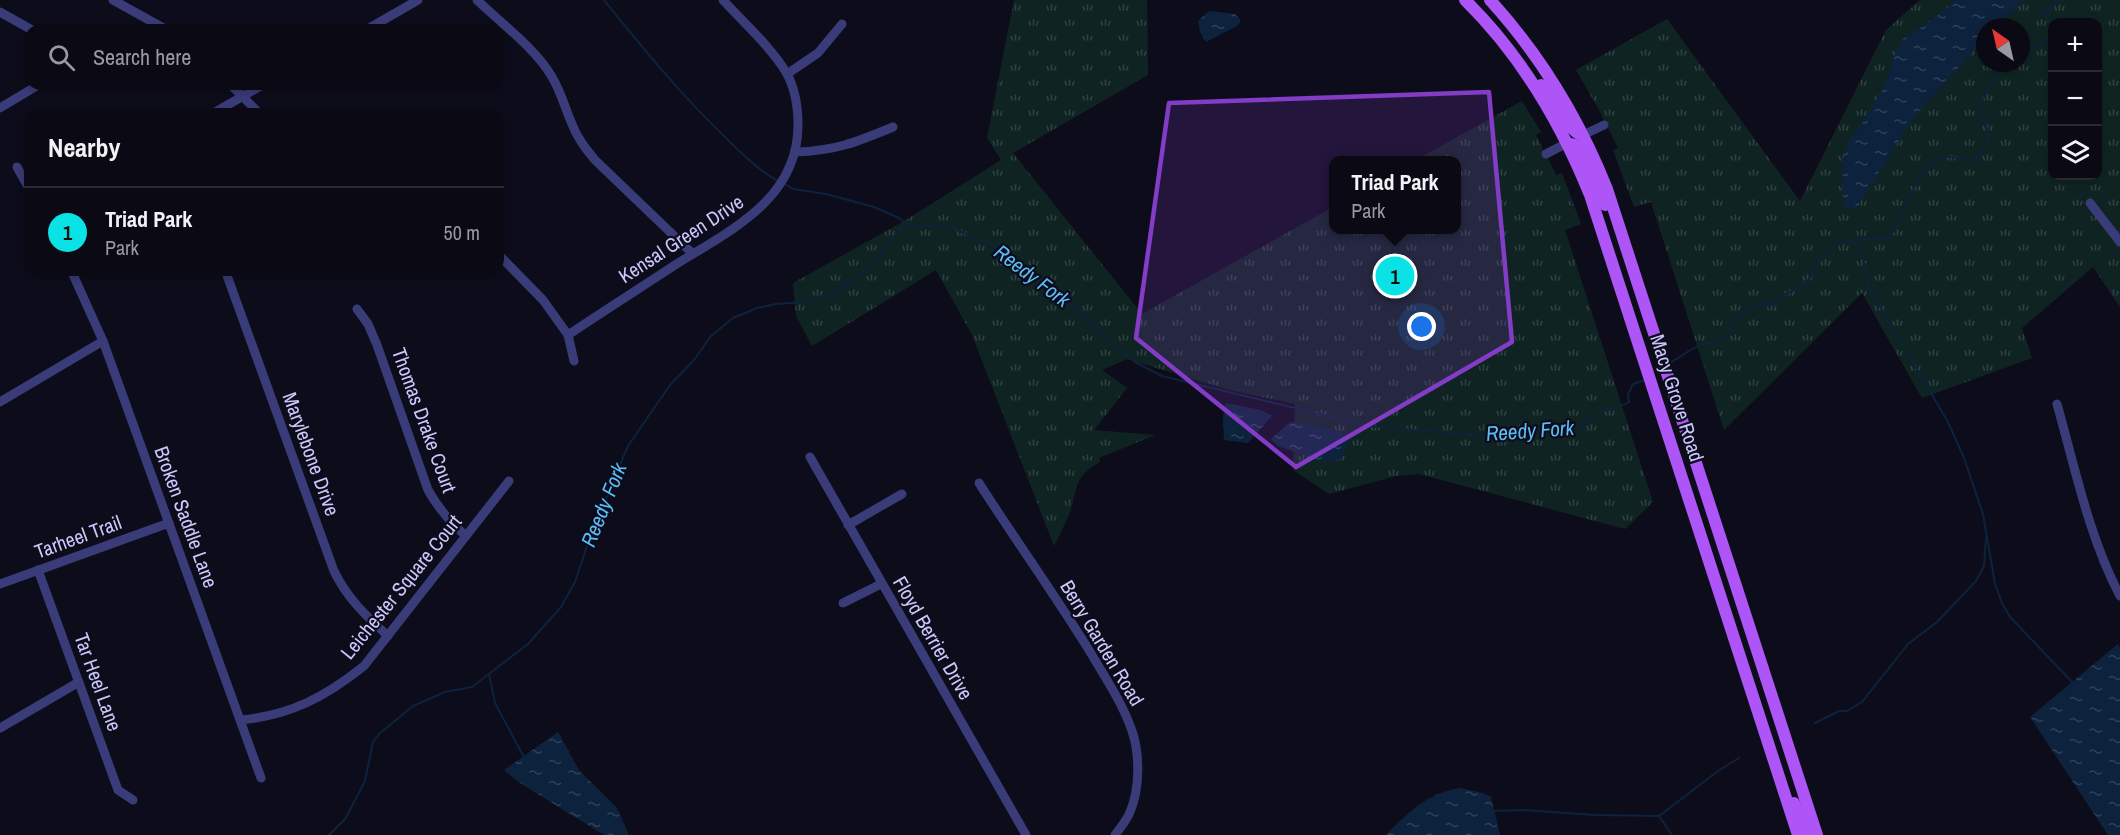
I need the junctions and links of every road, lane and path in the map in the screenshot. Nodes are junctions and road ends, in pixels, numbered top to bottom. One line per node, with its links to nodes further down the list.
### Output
1 (112, 0): 8 (street)
2 (418, 0): 9 (street)
3 (477, 0): 10 (street)
4 (723, 0): 15 (street, Kensal Green Drive)
5 (1465, 0): 14 (main road, Macy Grove Road)
6 (1490, 0): 25 (main road, Macy Grove Road)
7 (0, 12): 12 (street)
8 (156, 24)
9 (376, 24)
10 (502, 24)
11 (842, 24): 15 (street)
12 (24, 26)
13 (504, 26): 33 (street)
14 (1500, 39): 25 (main road); 26 (main road, Macy Grove Road)
15 (787, 74): 27 (street, Kensal Green Drive)
16 (30, 90): 20 (street)
17 (236, 90): 19 (street)
18 (253, 90): 19 (street)
19 (242, 96): 21 (street); 22 (street)
20 (0, 108)
21 (222, 108)
22 (254, 108)
23 (1604, 125): 25 (street)
24 (893, 127): 27 (street)
25 (1583, 135): 35 (main road, Macy Grove Road)
26 (1568, 143): 28 (street); 35 (main road); 60 (main road, Macy Grove Road)
27 (795, 152): 33 (street, Kensal Green Drive)
28 (1546, 154)
29 (17, 167): 30 (street)
30 (24, 179)
31 (2090, 203): 32 (street)
32 (2120, 242)
33 (693, 254): 39 (street, Kensal Green Drive)
34 (504, 260): 39 (street)
35 (1635, 274): 67 (main road, Macy Grove Road)
36 (74, 276): 40 (street, Broken Saddle Lane)
37 (227, 276): 56 (street, Marylebone Drive)
38 (357, 309): 50 (street, Thomas Drake Court)
39 (568, 334): 41 (street)
40 (103, 341): 42 (street); 48 (street, Broken Saddle Lane)
41 (573, 361)
42 (0, 402)
43 (2057, 404): 54 (street)
44 (810, 457): 49 (street, Floyd Berrier Drive)
45 (509, 481): 50 (street, Leichester Square Court)
46 (979, 483): 64 (street, Berry Garden Road)
47 (902, 494): 49 (street)
48 (169, 523): 51 (street, Tarheel Trail); 58 (street, Broken Saddle Lane)
49 (848, 525): 53 (street, Floyd Berrier Drive)
50 (466, 536): 56 (street, Leichester Square Court)
51 (38, 570): 52 (street, Tarheel Trail); 57 (street, Tar Heel Lane)
52 (0, 584)
53 (881, 584): 55 (street); 63 (street, Floyd Berrier Drive)
54 (2120, 596)
55 (843, 603)
56 (388, 636): 58 (street, Leichester Square Court)
57 (79, 681): 59 (street); 62 (street, Tar Heel Lane)
58 (241, 720): 61 (street, Broken Saddle Lane)
59 (0, 728)
60 (1776, 770): 65 (main road, Macy Grove Road); 66 (main road)
61 (261, 778)
62 (133, 800)
63 (1026, 835)
64 (1115, 835)
65 (1798, 835)
66 (1807, 835)
67 (1817, 835)

